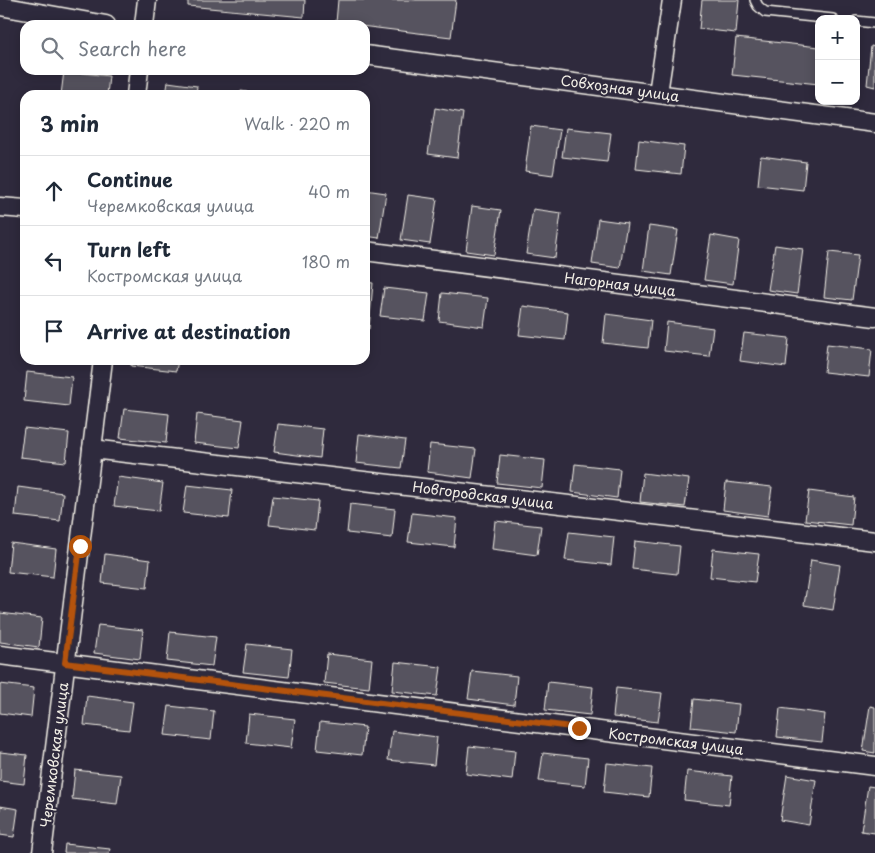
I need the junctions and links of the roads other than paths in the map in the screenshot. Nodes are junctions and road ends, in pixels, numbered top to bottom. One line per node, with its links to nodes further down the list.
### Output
1 (147, 0): 7 (street)
2 (672, 0): 13 (street)
3 (755, 0): 5 (lane)
4 (0, 6): 6 (street)
5 (815, 17)
6 (78, 20)
7 (145, 20)
8 (860, 21): 9 (lane)
9 (875, 23)
10 (370, 56): 13 (street, Совхозная улица)
11 (138, 75): 12 (street)
12 (137, 90)
13 (658, 93): 14 (street, Совхозная улица)
14 (875, 124)
15 (0, 207): 16 (street)
16 (20, 209)
17 (370, 252): 18 (street, Нагорная улица)
18 (875, 317)
19 (102, 365): 20 (street, Черемковская улица)
20 (92, 449): 21 (street, Новгородская улица); 23 (street, Черемковская улица)
21 (875, 541)
22 (0, 655): 23 (street, Костромская улица)
23 (65, 663): 24 (street, Костромская улица); 25 (street, Черемковская улица)
24 (875, 766)
25 (42, 853)

